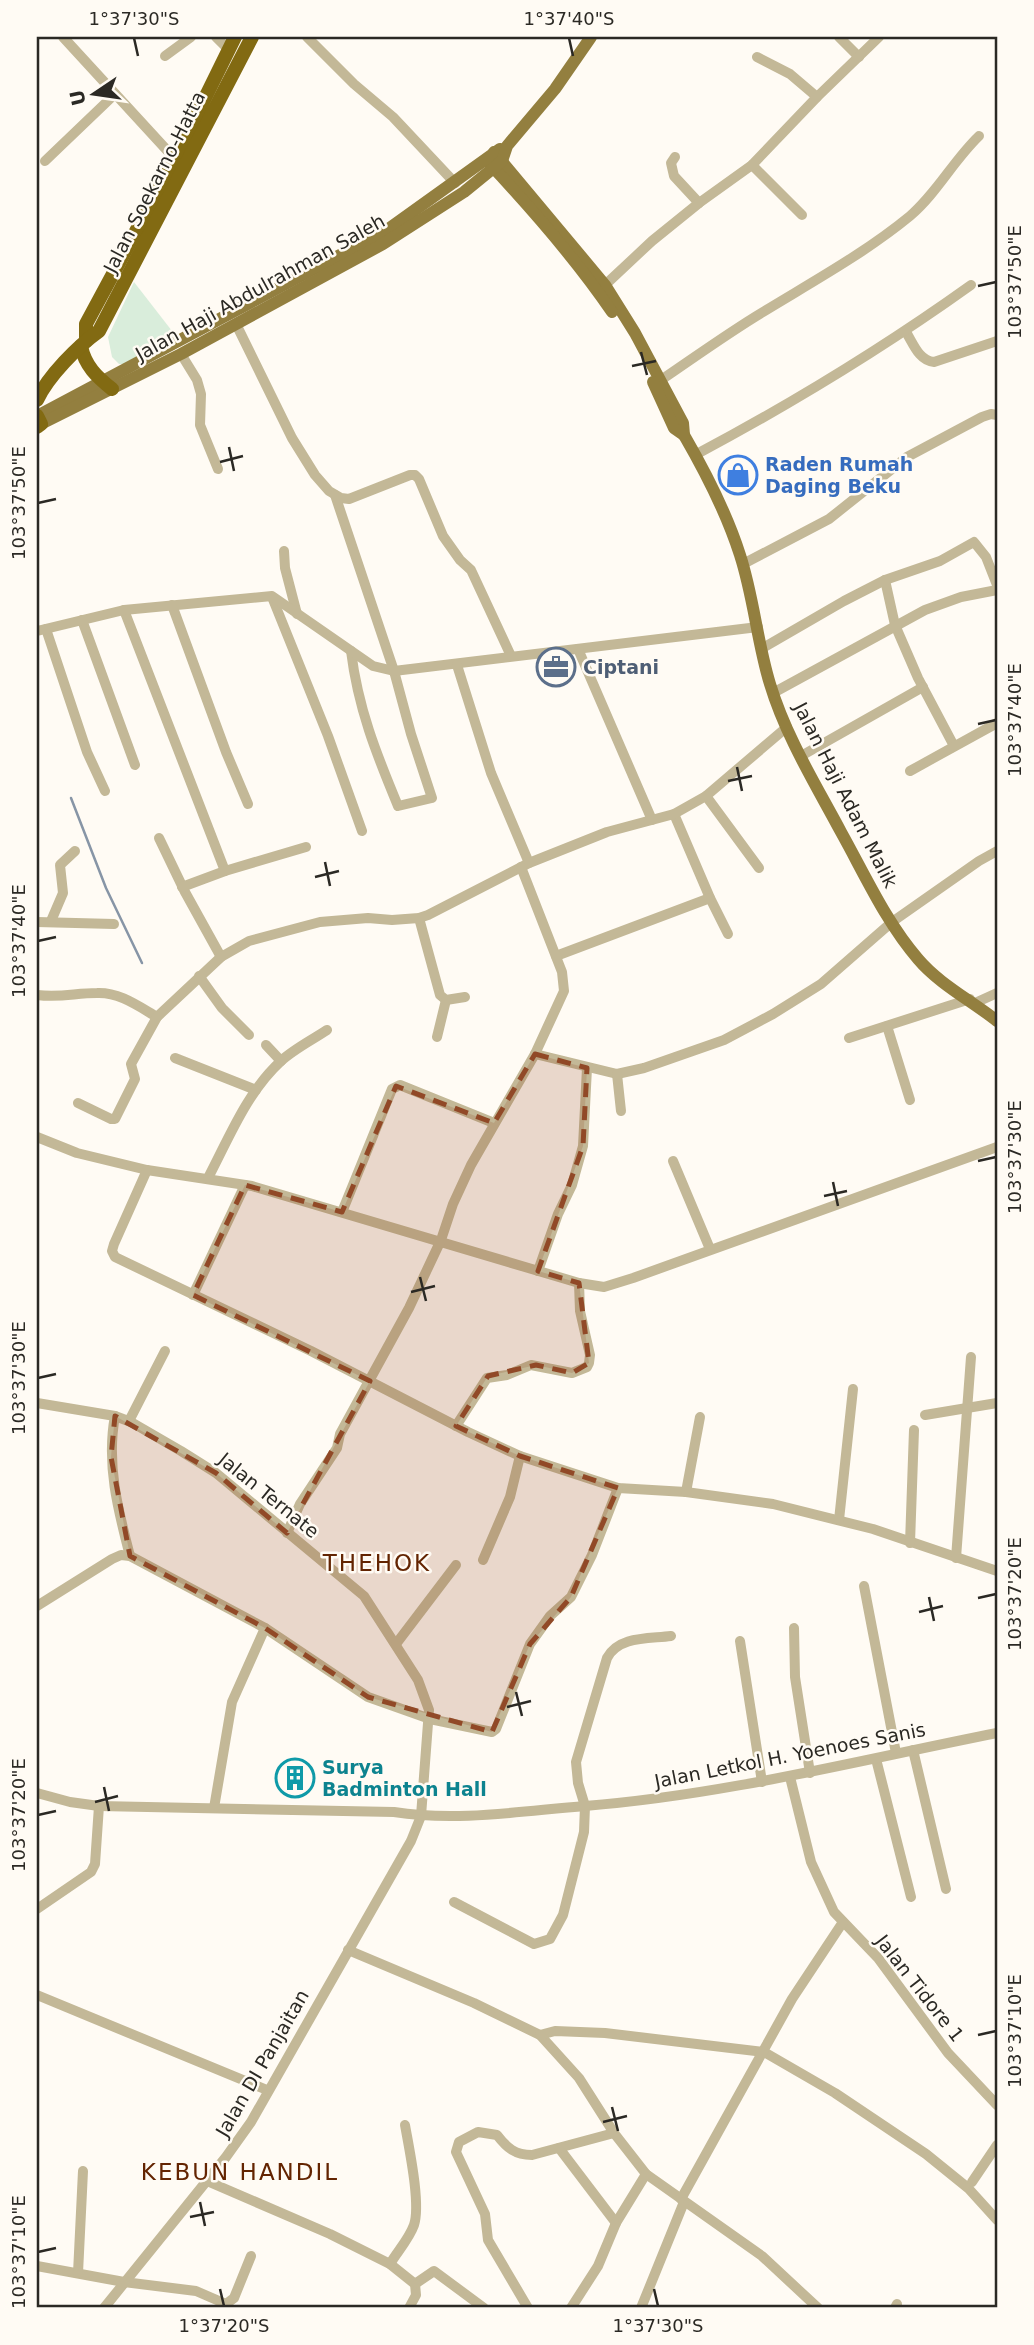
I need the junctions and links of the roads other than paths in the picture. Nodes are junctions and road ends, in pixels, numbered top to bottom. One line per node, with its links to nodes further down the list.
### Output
1 (63, 37): 15 (street)
2 (191, 37): 11 (street)
3 (216, 37): 10 (street)
4 (235, 37): 10 (highway, Jalan Soekarno-Hatta)
5 (252, 37): 14 (highway, Jalan Soekarno-Hatta)
6 (307, 37): 23 (street)
7 (591, 37): 20 (main road)
8 (839, 37): 13 (street)
9 (879, 37): 13 (street)
10 (229, 50): 14 (highway, Jalan Soekarno-Hatta)
11 (165, 56)
12 (757, 57): 16 (street)
13 (859, 57): 16 (street)
14 (225, 72): 19 (highway, Jalan Soekarno-Hatta); 31 (highway, Jalan Soekarno-Hatta)
15 (115, 94): 19 (street); 21 (street)
16 (817, 97): 22 (street)
17 (979, 136): 33 (street)
18 (676, 157): 24 (street)
19 (175, 159): 31 (highway, Jalan Soekarno-Hatta)
20 (494, 160): 23 (main road, Jalan Haji Abdulrahman Saleh); 26 (main road, Jalan Haji Adam Malik); 28 (main road, Jalan Haji Abdulrahman Saleh); 38 (main road)
21 (46, 161)
22 (752, 165): 24 (street); 25 (street)
23 (455, 183): 34 (main road, Jalan Haji Abdulrahman Saleh)
24 (699, 202): 26 (street)
25 (802, 215)
26 (605, 285): 33 (main road, Jalan Haji Adam Malik)
27 (971, 285): 29 (street)
28 (236, 324): 32 (main road, Jalan Haji Abdulrahman Saleh); 41 (street)
29 (906, 332): 30 (street); 39 (street)
30 (997, 341)
31 (83, 344): 34 (highway); 35 (highway, Jalan Soekarno-Hatta)
32 (181, 354): 34 (main road, Jalan Haji Abdulrahman Saleh); 40 (street)
33 (661, 380): 38 (main road, Jalan Haji Adam Malik)
34 (107, 385): 37 (main road, Jalan Haji Abdulrahman Saleh)
35 (37, 400)
36 (997, 415): 43 (street)
37 (38, 421)
38 (684, 435): 39 (main road, Jalan Haji Adam Malik)
39 (695, 455): 43 (main road, Jalan Haji Adam Malik)
40 (218, 470)
41 (335, 495): 58 (street); 60 (street)
42 (284, 551): 50 (street)
43 (743, 564): 53 (main road, Jalan Haji Adam Malik)
44 (885, 580): 45 (street); 52 (street); 56 (street)
45 (997, 585)
46 (997, 590): 52 (street)
47 (272, 596): 48 (street); 50 (street); 74 (street)
48 (172, 605): 49 (street); 71 (street)
49 (124, 610): 51 (street); 81 (street)
50 (297, 614): 57 (street)
51 (82, 620): 54 (street); 67 (street)
52 (895, 625): 61 (street); 62 (street)
53 (758, 627): 55 (street); 56 (main road, Jalan Haji Adam Malik)
54 (41, 630): 69 (street)
55 (578, 649): 58 (street); 73 (street)
56 (761, 649): 62 (main road, Jalan Haji Adam Malik)
57 (351, 651): 60 (street); 60 (street)
58 (511, 656): 59 (street)
59 (457, 665): 60 (street); 79 (street)
60 (394, 671)
61 (923, 687): 65 (street); 66 (street)
62 (773, 693): 64 (main road, Jalan Haji Adam Malik)
63 (997, 723): 65 (street)
64 (787, 727): 66 (main road, Jalan Haji Adam Malik); 70 (street)
65 (954, 746): 68 (street)
66 (801, 756): 87 (main road, Jalan Haji Adam Malik)
67 (135, 765)
68 (909, 771)
69 (105, 791)
70 (706, 796): 72 (street); 80 (street)
71 (248, 804)
72 (674, 814): 73 (street); 83 (street)
73 (652, 820): 79 (street)
74 (362, 831)
75 (159, 838): 82 (street)
76 (306, 847): 81 (street)
77 (75, 851): 86 (street)
78 (997, 851): 87 (street)
79 (525, 865): 84 (street); 90 (street)
80 (759, 867)
81 (225, 871): 82 (street)
82 (182, 887): 91 (street)
83 (710, 898): 89 (street); 90 (street)
84 (419, 918): 91 (street); 96 (street)
85 (37, 922): 86 (street)
86 (51, 922): 88 (street)
87 (892, 922): 97 (main road, Jalan Haji Adam Malik); 110 (street)
88 (114, 924)
89 (728, 934)
90 (556, 956): 106 (street)
91 (221, 957): 92 (street)
92 (199, 976): 98 (street); 102 (street)
93 (997, 993): 97 (street)
94 (37, 995): 98 (street)
95 (465, 997): 96 (street)
96 (446, 1000): 103 (street)
97 (972, 1001): 99 (main road, Jalan Haji Adam Malik); 100 (street)
98 (157, 1017): 113 (street)
99 (997, 1021)
100 (887, 1026): 104 (street); 112 (street)
101 (327, 1030): 108 (street)
102 (249, 1035)
103 (437, 1037)
104 (849, 1038)
105 (266, 1045): 108 (street)
106 (535, 1054): 109 (street); 115 (street)
107 (175, 1058): 111 (street)
108 (281, 1061): 111 (street)
109 (587, 1068): 110 (street); 125 (street)
110 (617, 1074): 114 (street)
111 (257, 1090): 120 (street)
112 (911, 1100)
113 (78, 1103)
114 (621, 1111)
115 (494, 1123): 122 (street); 123 (street)
116 (37, 1137): 119 (street)
117 (997, 1147): 124 (street)
118 (673, 1161): 124 (street)
119 (147, 1170): 120 (street); 127 (street)
120 (208, 1178): 121 (street)
121 (245, 1185): 122 (street); 127 (street)
122 (342, 1212): 123 (street)
123 (441, 1240): 125 (street); 130 (street)
124 (710, 1249): 126 (street)
125 (538, 1271): 126 (street)
126 (579, 1283): 139 (street)
127 (193, 1295): 130 (street)
128 (165, 1351): 138 (street)
129 (971, 1357): 134 (street)
130 (370, 1381): 139 (street); 145 (street)
131 (853, 1389): 144 (street)
132 (37, 1403): 136 (street, Jalan Ternate)
133 (997, 1403): 134 (street)
134 (968, 1407): 135 (street); 148 (street)
135 (925, 1415)
136 (115, 1416): 138 (street, Jalan Ternate); 147 (street)
137 (700, 1417): 143 (street)
138 (129, 1421): 145 (street, Jalan Ternate)
139 (456, 1426): 141 (street)
140 (914, 1430): 146 (street)
141 (520, 1456): 142 (street); 149 (street)
142 (618, 1488): 143 (street); 159 (street)
143 (686, 1492): 144 (street)
144 (839, 1520): 146 (street)
145 (287, 1533): 158 (street, Jalan Ternate)
146 (911, 1543): 148 (street)
147 (130, 1556): 153 (street); 154 (street)
148 (956, 1559): 151 (street)
149 (483, 1560)
150 (456, 1565): 158 (street)
151 (997, 1572)
152 (864, 1586): 162 (street)
153 (37, 1604)
154 (265, 1628): 159 (street); 170 (street)
155 (794, 1628): 164 (street)
156 (671, 1636): 169 (street)
157 (740, 1641): 166 (street)
158 (396, 1644): 159 (street, Jalan Ternate)
159 (430, 1719): 171 (street, Jalan Ternate)
160 (997, 1733): 161 (street, Jalan Letkol H. Yoenoes Sanis)
161 (913, 1750): 162 (street, Jalan Letkol H. Yoenoes Sanis); 172 (street)
162 (896, 1753): 163 (street, Jalan Letkol H. Yoenoes Sanis)
163 (876, 1759): 164 (street, Jalan Letkol H. Yoenoes Sanis); 173 (street)
164 (810, 1773): 165 (street, Jalan Letkol H. Yoenoes Sanis)
165 (790, 1777): 166 (street, Jalan Letkol H. Yoenoes Sanis); 176 (street, Jalan Tidore 1)
166 (762, 1782): 169 (street, Jalan Letkol H. Yoenoes Sanis)
167 (37, 1793): 168 (street, Jalan Letkol H. Yoenoes Sanis)
168 (99, 1806): 170 (street, Jalan Letkol H. Yoenoes Sanis); 175 (street)
169 (585, 1806): 171 (street, Jalan Letkol H. Yoenoes Sanis); 174 (street)
170 (214, 1808): 171 (street, Jalan Letkol H. Yoenoes Sanis)
171 (421, 1816): 177 (street, Jalan DI Panjaitan)
172 (946, 1889)
173 (911, 1897)
174 (454, 1902)
175 (37, 1909)
176 (843, 1922): 180 (street); 182 (street, Jalan Tidore 1)
177 (348, 1950): 179 (street); 181 (street, Jalan DI Panjaitan)
178 (37, 1995): 181 (street)
179 (540, 2035): 180 (street); 184 (street)
180 (764, 2052): 191 (street); 192 (street)
181 (267, 2090): 189 (street, Jalan DI Panjaitan)
182 (997, 2105)
183 (405, 2125): 195 (street)
184 (614, 2133): 186 (street); 188 (street)
185 (997, 2146): 190 (street)
186 (559, 2147): 193 (street); 203 (street)
187 (83, 2171): 197 (street)
188 (646, 2174): 191 (street); 193 (street)
189 (206, 2181): 195 (street); 198 (street, Jalan DI Panjaitan)
190 (972, 2182)
191 (682, 2201): 205 (street); 206 (street)
192 (997, 2220)
193 (616, 2222): 204 (street)
194 (251, 2256): 198 (street)
195 (390, 2264): 199 (street)
196 (37, 2266): 197 (street)
197 (78, 2273): 198 (street)
198 (124, 2282): 200 (street, Jalan DI Panjaitan)
199 (415, 2284): 201 (street); 202 (street)
200 (104, 2308)
201 (409, 2308)
202 (484, 2308)
203 (528, 2308)
204 (571, 2308)
205 (642, 2308)
206 (818, 2308)

